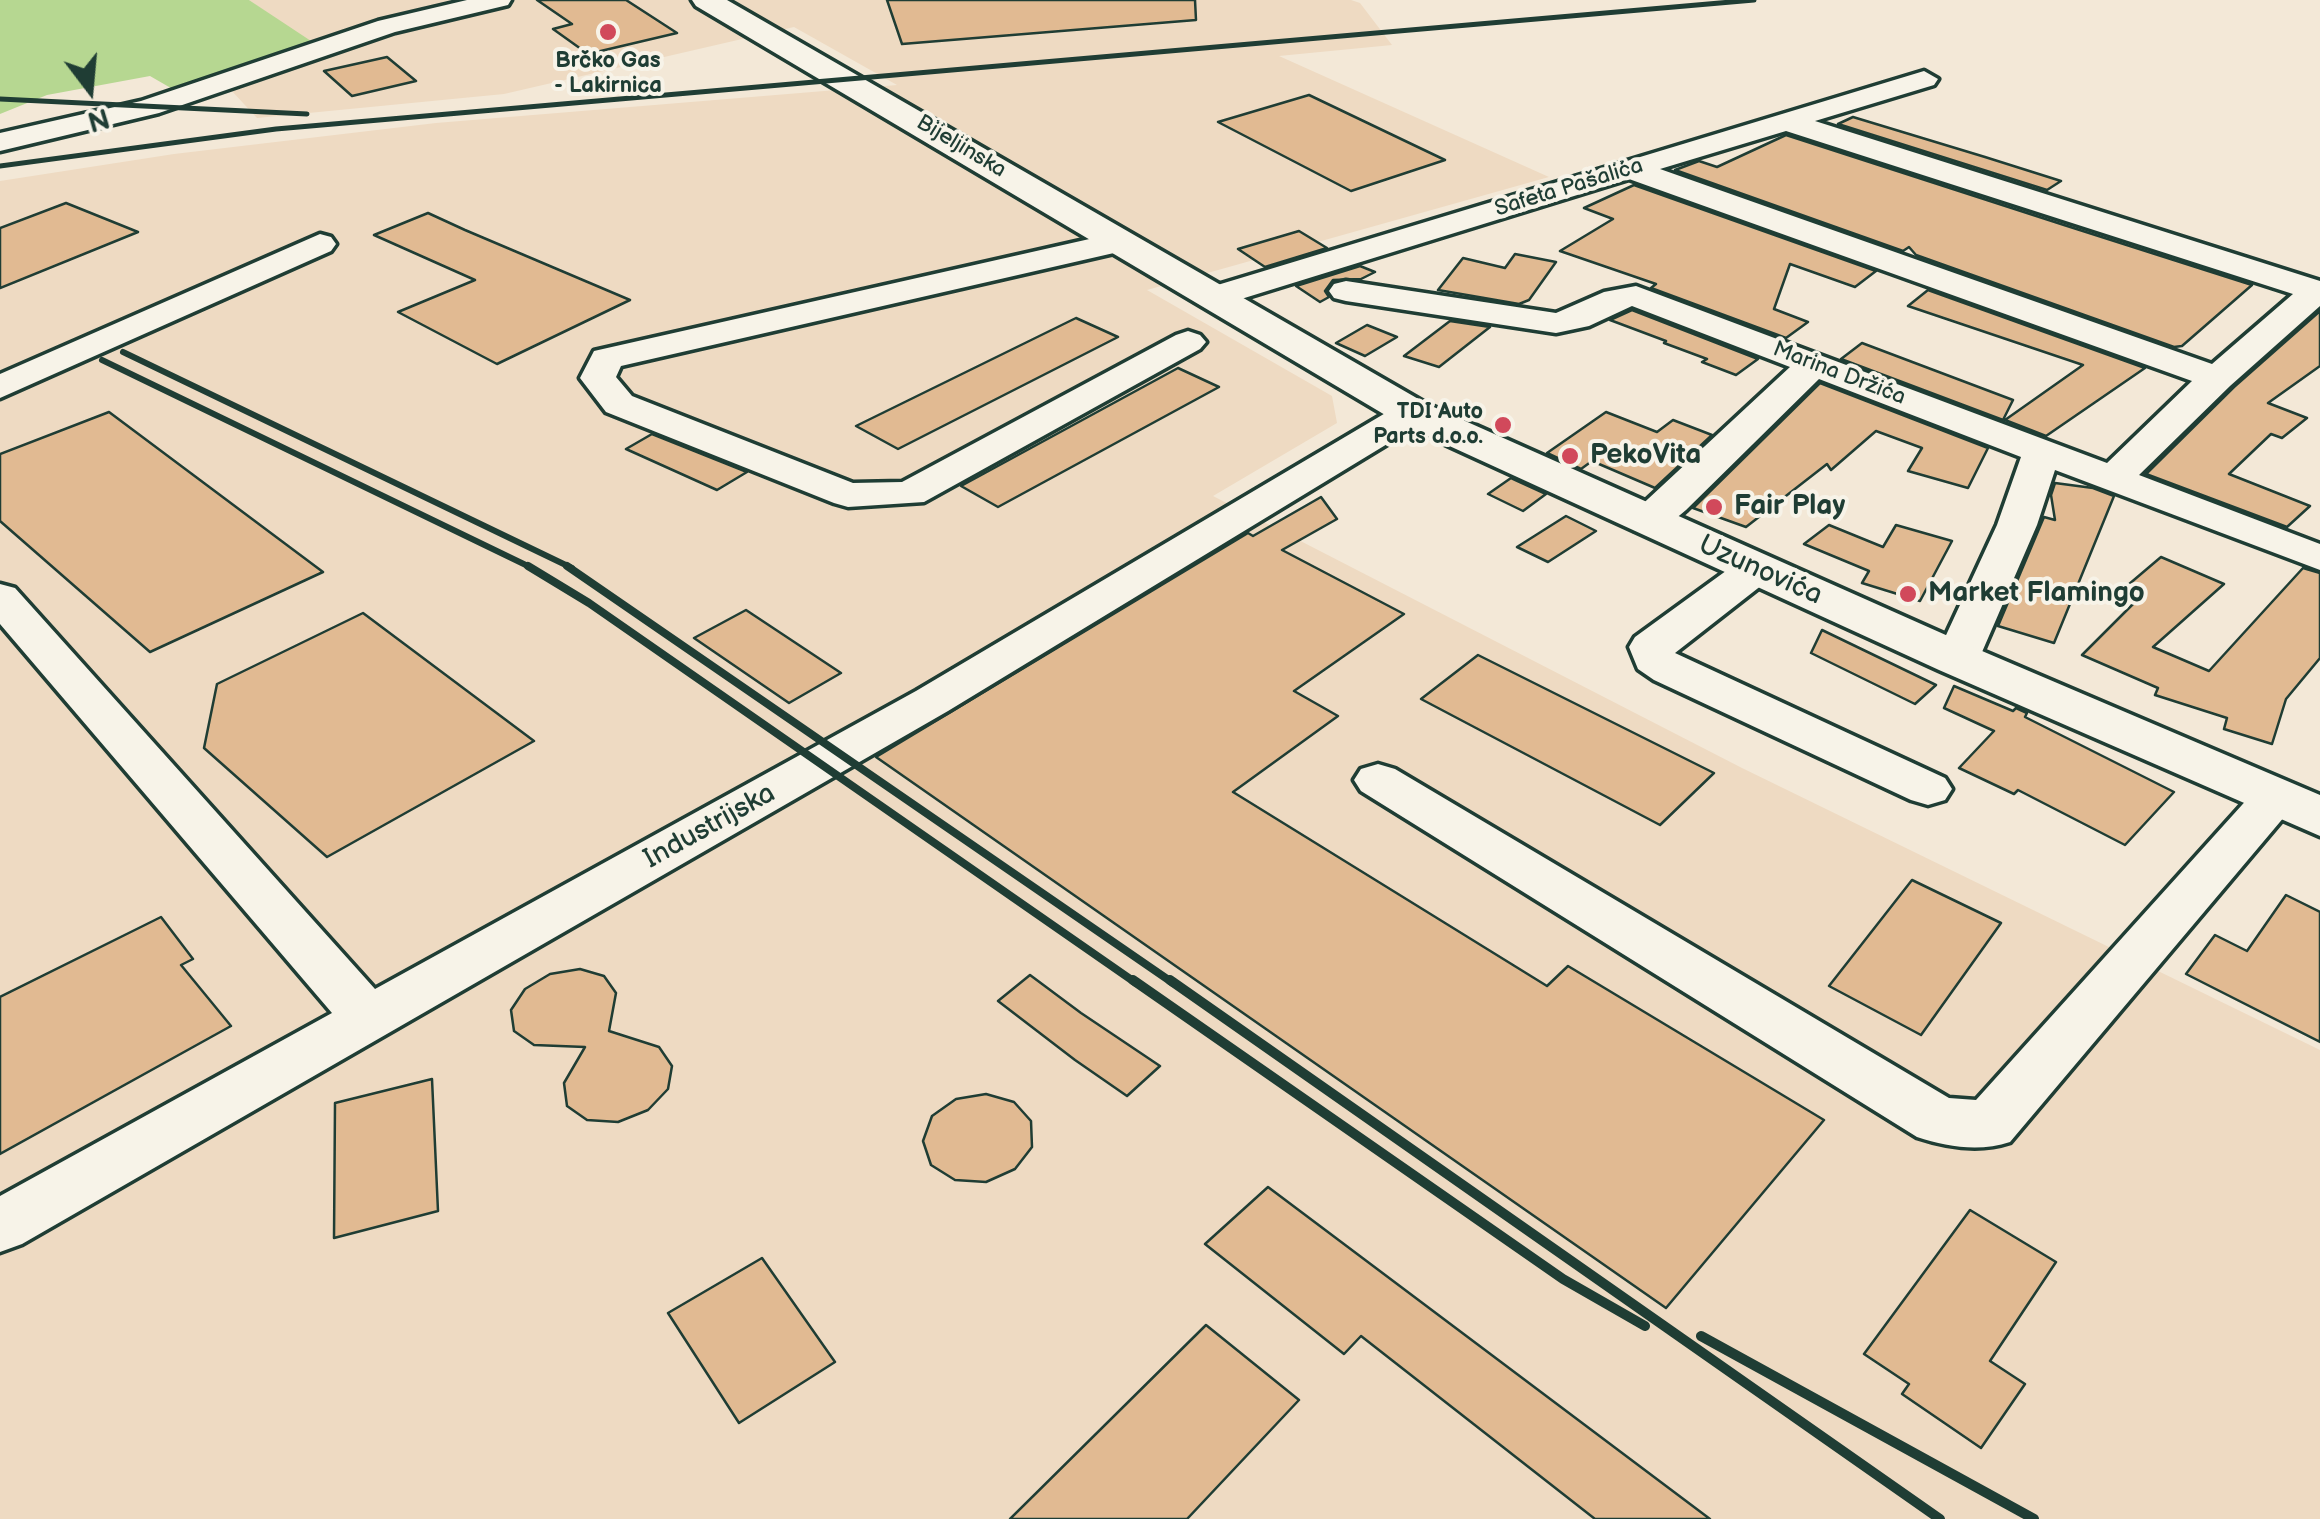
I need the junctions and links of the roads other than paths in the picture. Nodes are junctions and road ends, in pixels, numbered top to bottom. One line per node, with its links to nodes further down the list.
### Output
1 (500, 0): 5 (street)
2 (706, 0): 7 (main road, Bijeljinska)
3 (1924, 80): 4 (street, Safeta Pašalića)
4 (1788, 122): 6 (street, Safeta Pašalića); 13 (street)
5 (0, 142)
6 (1630, 169): 10 (street, Safeta Pašalića); 13 (street)
7 (1116, 243): 10 (main road, Bijeljinska); 11 (street)
8 (320, 244): 14 (street)
9 (1346, 291): 12 (street, Marina Držića)
10 (1214, 297): 15 (main road, Uzunovića)
11 (1188, 342)
12 (1814, 364): 16 (street, Marina Držića); 18 (street)
13 (2217, 378): 17 (street)
14 (0, 387)
15 (1412, 413): 18 (main road, Uzunovića); 26 (street, Industrijska)
16 (2042, 452): 17 (street, Marina Držića); 22 (street)
17 (2112, 479): 19 (street, Marina Držića)
18 (1648, 521): 20 (main road, Uzunovića)
19 (2320, 558)
20 (1756, 569): 22 (main road, Uzunovića); 24 (street)
21 (0, 597): 26 (street)
22 (1957, 659): 25 (main road, Uzunovića)
23 (1378, 780): 25 (street)
24 (1928, 790)
25 (2299, 807)
26 (370, 1019): 27 (street, Industrijska)
27 (0, 1226)

